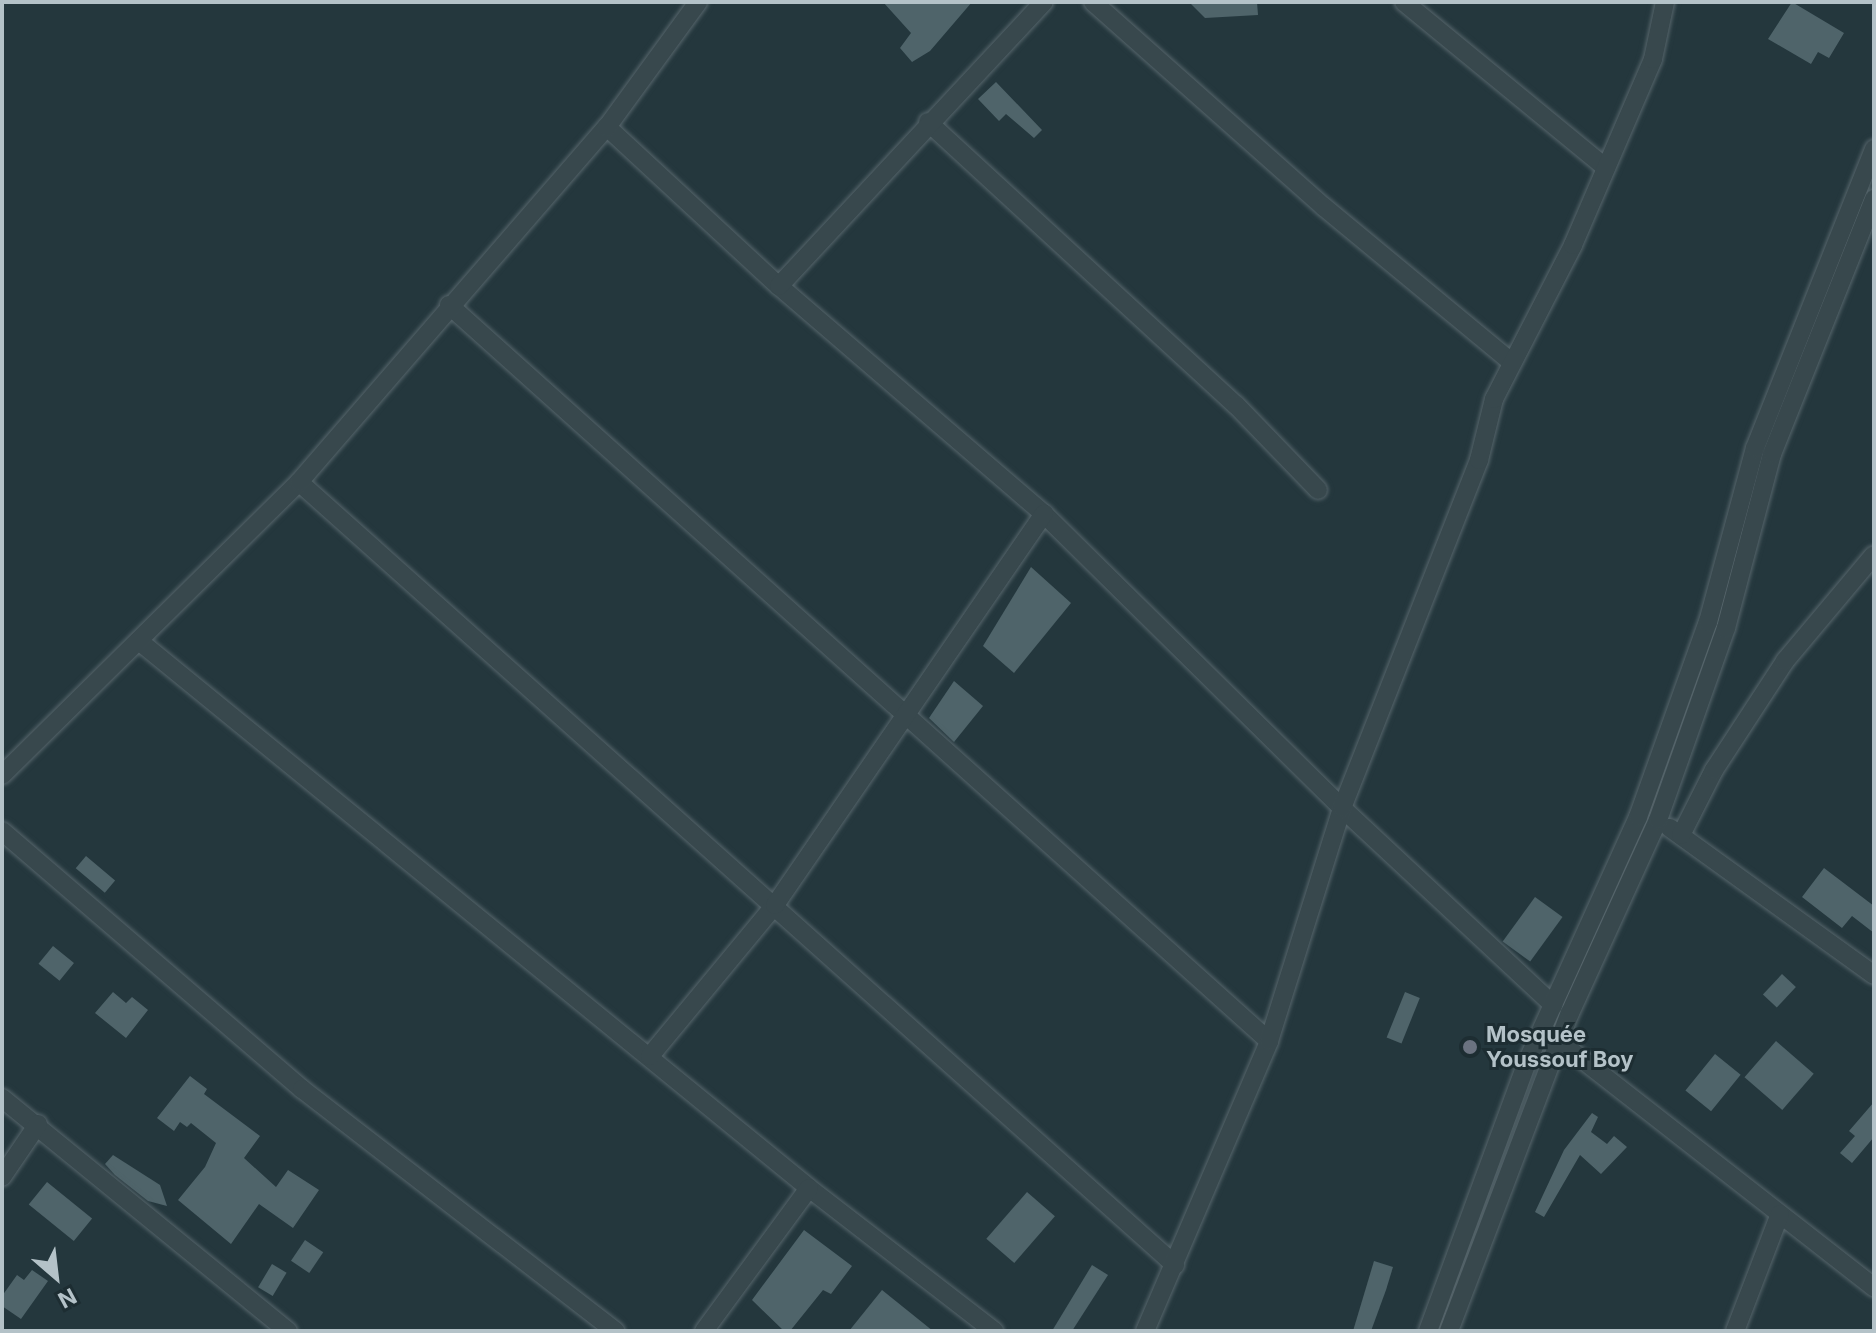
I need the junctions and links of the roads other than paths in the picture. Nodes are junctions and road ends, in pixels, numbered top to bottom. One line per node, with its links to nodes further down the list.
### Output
1 (698, 2): 7 (street)
2 (1044, 2): 6 (street)
3 (1093, 2): 13 (street)
4 (1404, 2): 9 (street)
5 (1665, 2): 9 (street)
6 (928, 122): 11 (street); 15 (street)
7 (607, 127): 11 (street); 12 (street)
8 (1874, 149): 27 (street)
9 (1606, 168): 13 (street)
10 (1874, 199): 22 (street)
11 (779, 286): 16 (street)
12 (449, 305): 14 (street); 19 (street)
13 (1510, 361): 21 (street)
14 (299, 482): 18 (street); 25 (street)
15 (1318, 490)
16 (1044, 514): 19 (street); 21 (street)
17 (1874, 555): 24 (street)
18 (139, 641): 20 (street); 31 (street)
19 (902, 716): 25 (street); 29 (street)
20 (2, 775)
21 (1342, 808): 27 (street); 29 (street)
22 (1658, 820): 24 (street); 30 (street)
23 (2, 831): 40 (street)
24 (1681, 835): 26 (street)
25 (775, 905): 31 (street); 37 (street)
26 (1871, 966)
27 (1553, 1005): 28 (street)
28 (1542, 1029): 30 (street); 44 (street)
29 (1269, 1041): 37 (street)
30 (1559, 1042): 36 (street); 45 (street)
31 (650, 1056): 35 (street)
32 (2, 1098): 33 (street)
33 (38, 1124): 34 (street); 39 (street)
34 (2, 1177)
35 (809, 1188): 41 (street); 42 (street)
36 (1780, 1214): 38 (street); 46 (street)
37 (1175, 1265): 43 (street)
38 (1874, 1287)
39 (288, 1331)
40 (615, 1331)
41 (704, 1331)
42 (994, 1331)
43 (1145, 1331)
44 (1428, 1331)
45 (1449, 1331)
46 (1735, 1331)

